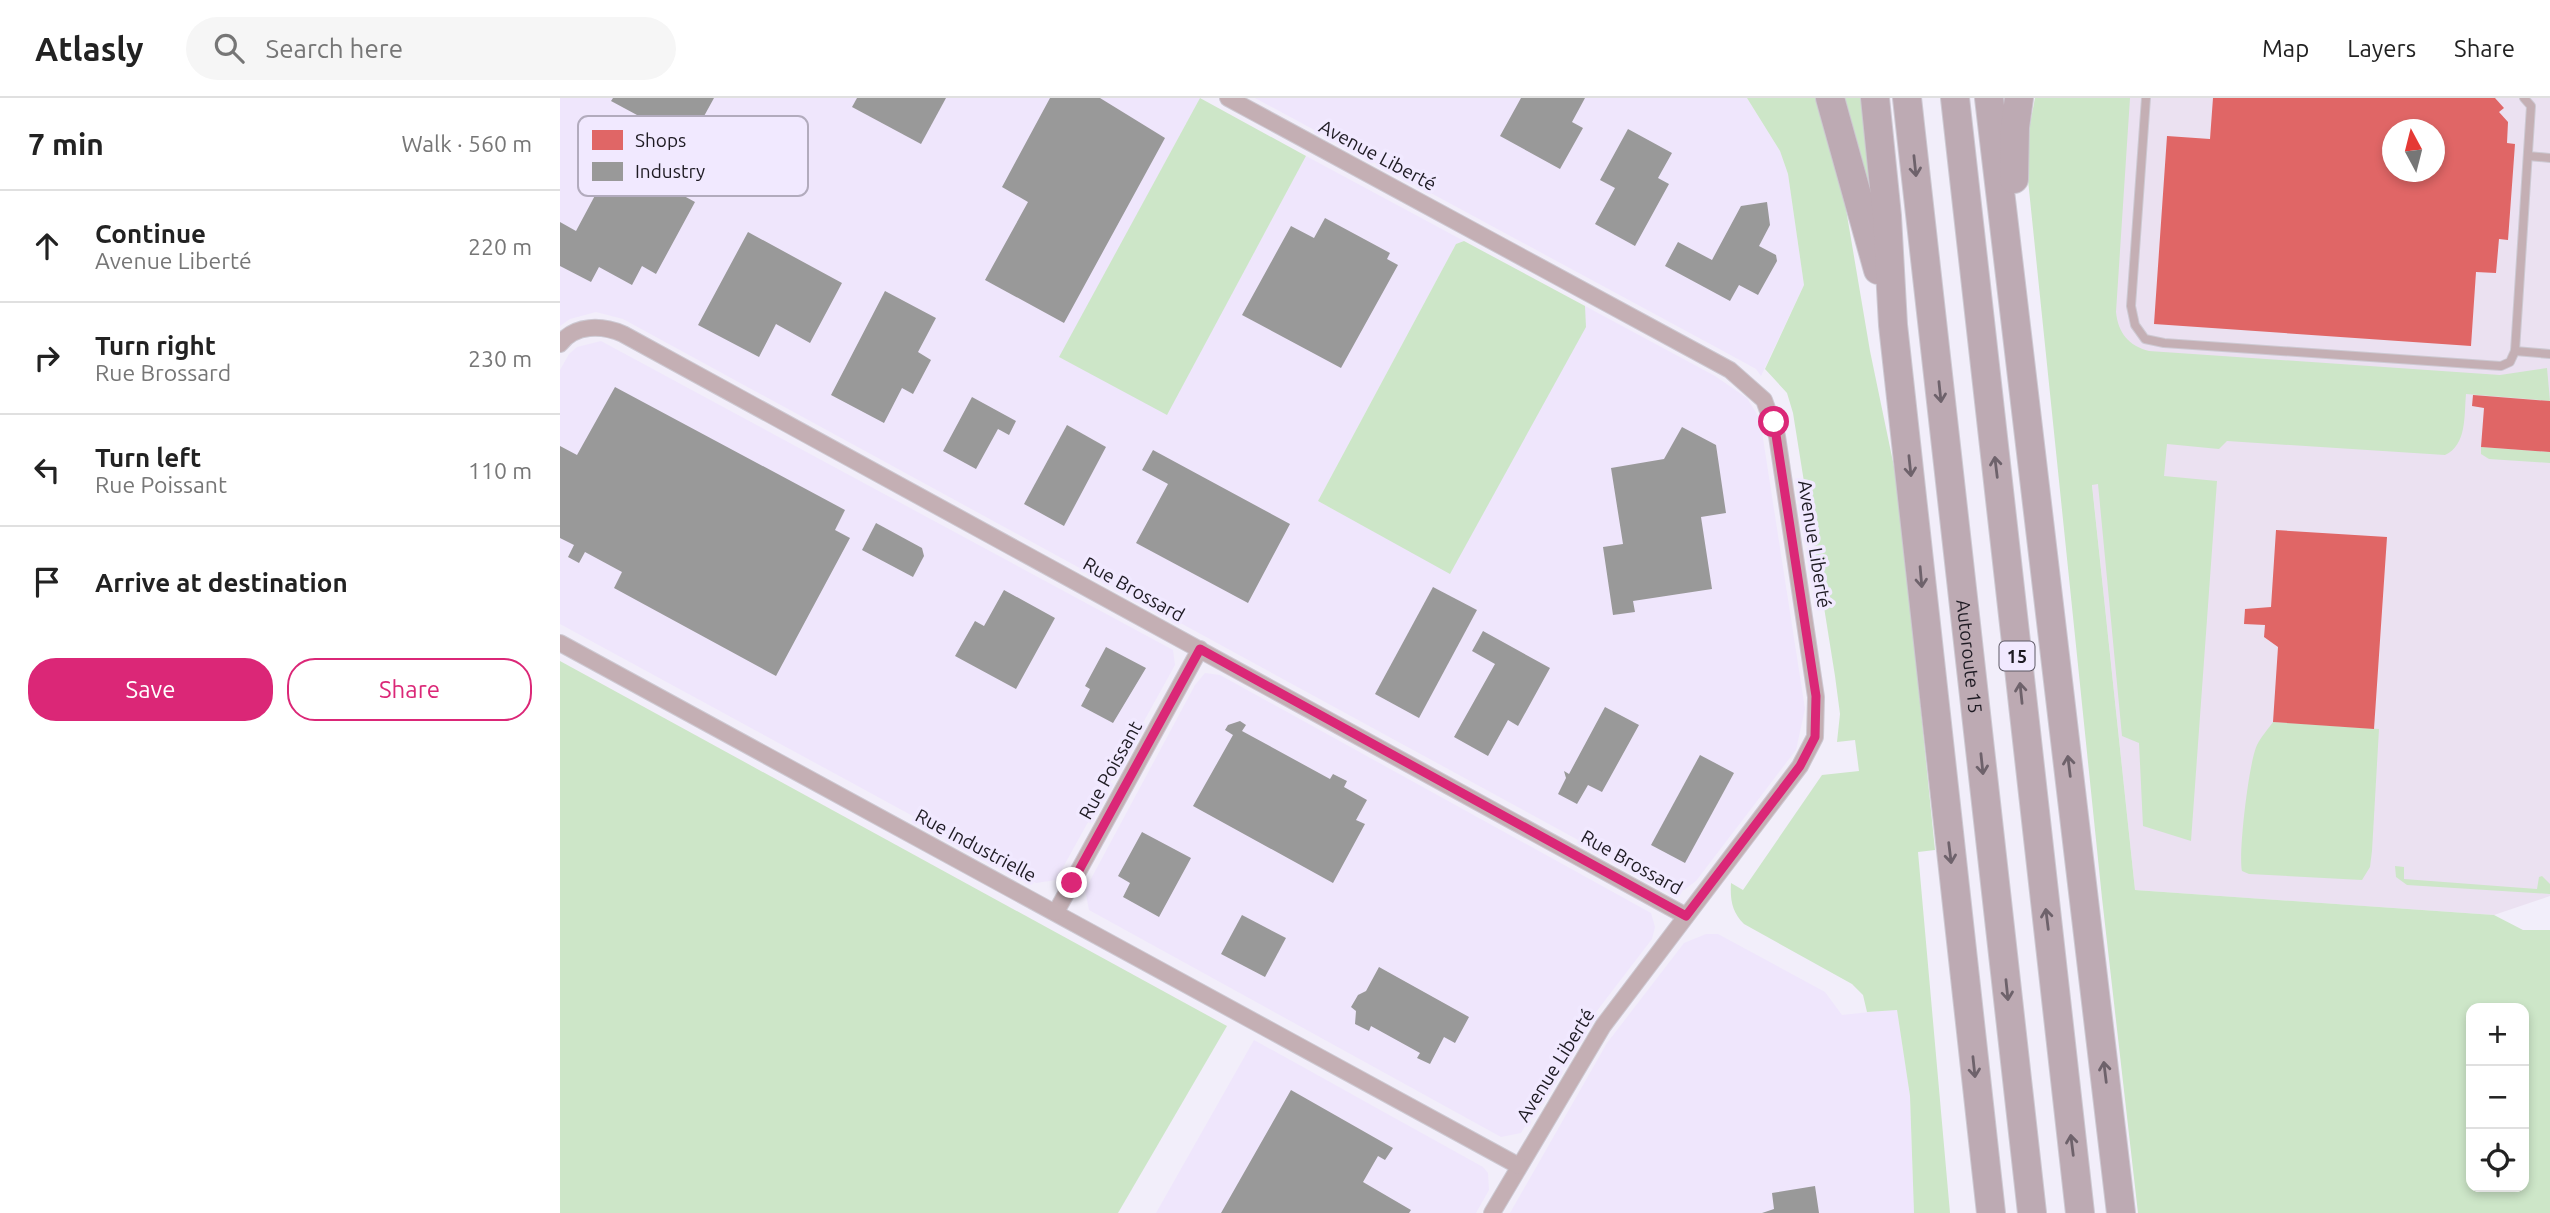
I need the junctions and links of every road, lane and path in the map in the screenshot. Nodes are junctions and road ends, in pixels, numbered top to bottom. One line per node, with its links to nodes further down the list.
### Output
1 (1228, 98): 20 (street, Avenue Liberté)
2 (1830, 98): 12 (highway)
3 (1875, 98): 12 (highway)
4 (1907, 98): 24 (highway, Autoroute 15 / 15, one-way to 24)
5 (1955, 98): 25 (highway, 15, one-way to 5)
6 (1989, 98): 16 (highway)
7 (2019, 98): 16 (highway)
8 (2146, 98): 14 (lane)
9 (2524, 98): 10 (lane)
10 (2528, 156): 11 (lane); 14 (lane)
11 (2550, 158)
12 (1893, 325): 23 (highway, one-way to 23)
13 (560, 344): 18 (street, Rue Brossard)
14 (2515, 351): 15 (lane)
15 (2550, 354)
16 (2039, 524): 26 (highway, one-way to 16)
17 (560, 643): 19 (street, Rue Industrielle)
18 (1200, 649): 19 (street, Rue Poissant); 20 (street, Rue Brossard)
19 (1056, 912): 21 (street, Rue Industrielle)
20 (1686, 916): 21 (street, Avenue Liberté)
21 (1519, 1166): 22 (street, Avenue Liberté)
22 (1492, 1213)
23 (1990, 1213)
24 (2032, 1213)
25 (2080, 1213)
26 (2121, 1213)

